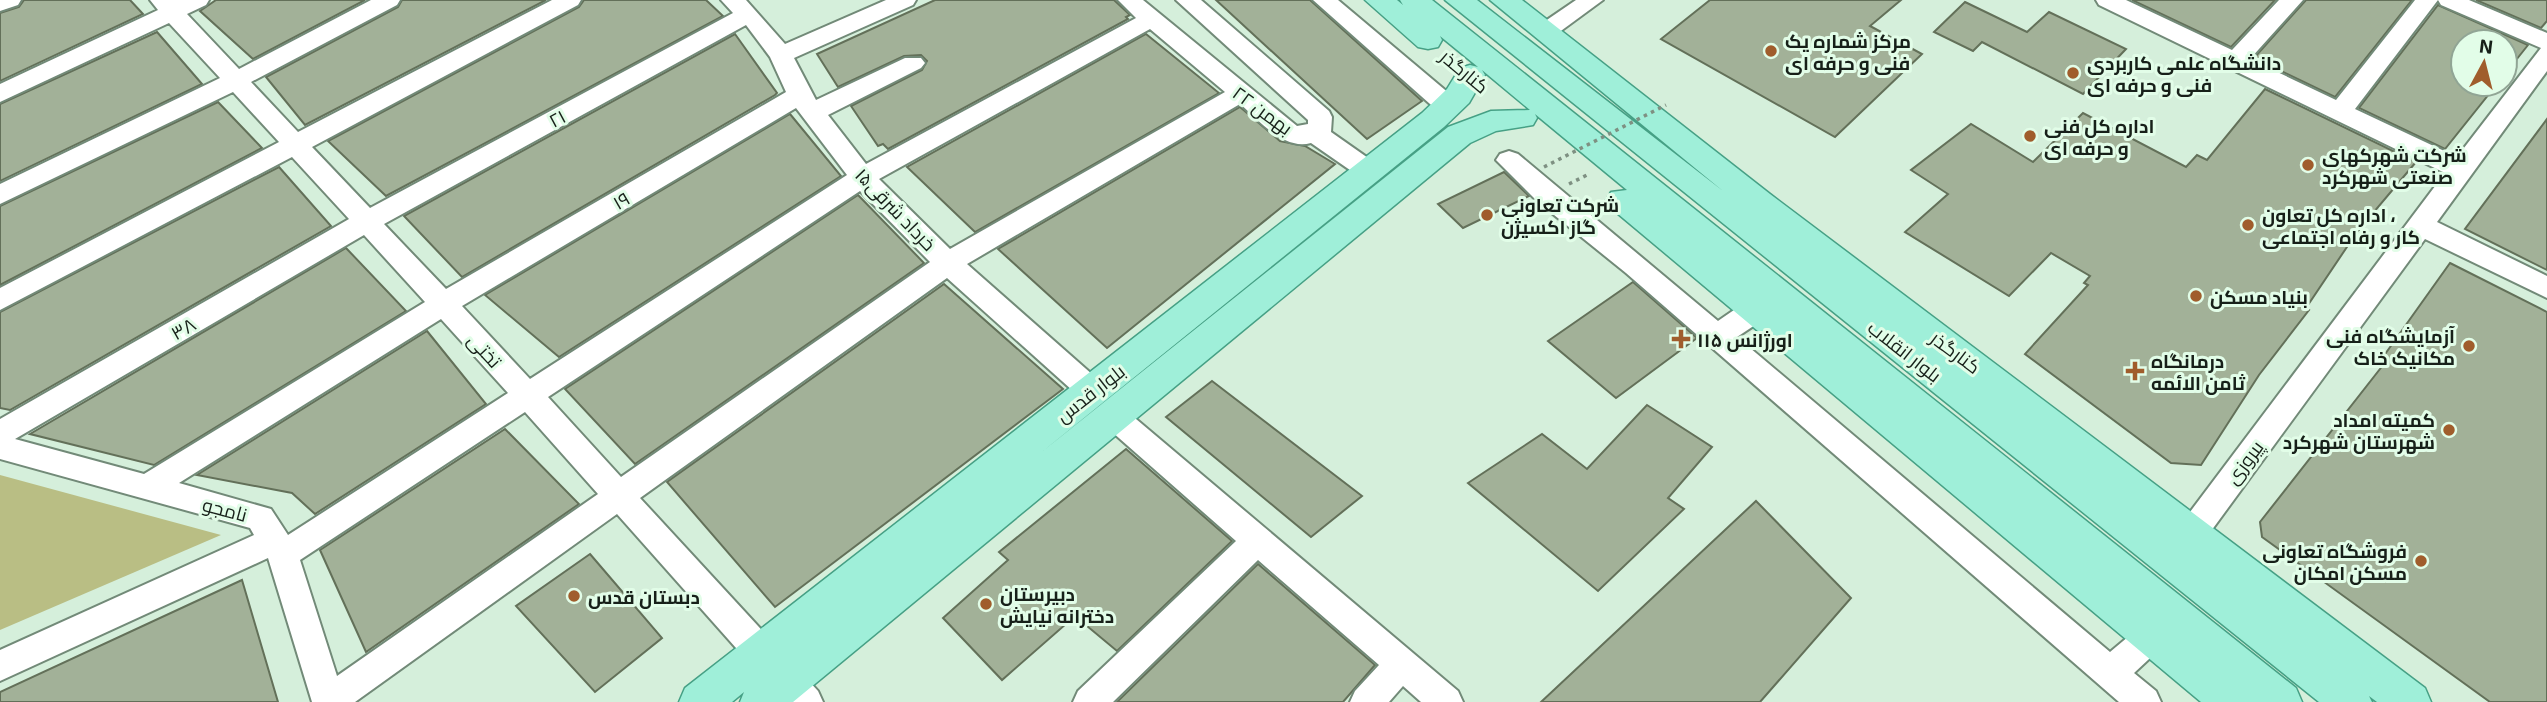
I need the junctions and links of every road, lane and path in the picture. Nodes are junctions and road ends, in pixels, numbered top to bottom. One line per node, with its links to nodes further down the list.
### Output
1 (10, 0): 18 (street)
2 (198, 0): 19 (street)
3 (389, 0): 30 (street)
4 (570, 0): 39 (street)
5 (905, 0): 26 (street)
6 (1129, 0): 22 (street, ۲۲ بهمن)
7 (1186, 0): 38 (street, ۲۲ بهمن)
8 (1324, 0): 35 (street)
9 (1379, 0): 29 (main road, کنارگذر)
10 (1414, 0): 49 (main road, بلوار انقلاب)
11 (1459, 0): 46 (main road, بلوار انقلاب)
12 (1504, 0): 23 (main road, کنارگذر)
13 (1592, 0): 23 (street)
14 (2107, 0): 21 (street)
15 (2292, 0): 27 (street)
16 (2427, 0): 36 (street)
17 (2457, 2): 24 (street)
18 (0, 4)
19 (167, 6): 30 (street, تختی); 31 (street)
20 (740, 7): 26 (street, ۱۵خرداد شرقی); 47 (street, ۲۱)
21 (2144, 7): 27 (street)
22 (1151, 19): 32 (street, ۲۲ بهمن); 43 (street)
23 (1546, 31): 46 (main road, کنارگذر)
24 (2547, 42)
25 (2547, 54): 42 (street, پیروزی)
26 (781, 55): 33 (street, ۱۵خرداد شرقی)
27 (2234, 62): 36 (street)
28 (913, 63): 33 (street, ۱۹)
29 (1470, 75): 35 (main road, بلوار قدس); 37 (main road, کنارگذر)
30 (235, 80): 39 (street, تختی); 45 (street)
31 (0, 93)
32 (1239, 94): 38 (street, ۲۲ بهمن); 50 (street)
33 (805, 104): 43 (street, ۱۵خرداد شرقی); 53 (street, ۱۹)
34 (1667, 105): 41 (path, bridge)
35 (1448, 106): 44 (main road, بلوار قدس)
36 (2339, 112): 42 (street)
37 (1522, 118): 44 (main road, بلوار قدس); 49 (main road, کنارگذر)
38 (1315, 132): 44 (street)
39 (293, 144): 47 (street, تختی); 52 (street)
40 (1509, 160): 55 (street)
41 (1544, 167)
42 (2460, 169): 48 (street, پیروزی)
43 (862, 177): 50 (street, ۱۵خرداد شرقی); 56 (street)
44 (1382, 179): 57 (main road, بلوار قدس)
45 (0, 195)
46 (1748, 210): 62 (main road, کنارگذر); 80 (main road, بلوار انقلاب)
47 (366, 222): 53 (street, تختی); 58 (street, ۳۸)
48 (2420, 225): 51 (street); 62 (street, پیروزی)
49 (1694, 243): 54 (main road, کنارگذر); 67 (main road, بلوار انقلاب)
50 (948, 262): 57 (street, ۱۵خرداد شرقی); 61 (street)
51 (2547, 288)
52 (0, 300)
53 (442, 305): 56 (street, تختی); 60 (street, ۱۹)
54 (1756, 310): 55 (street); 65 (main road, کنارگذر)
55 (1717, 336): 70 (street)
56 (527, 394): 61 (street, تختی); 64 (street)
57 (1103, 403): 63 (street, ۱۵خرداد شرقی); 66 (main road, بلوار قدس); 71 (main road, بلوار قدس)
58 (0, 433)
59 (0, 447): 60 (street, نامجو)
60 (146, 488): 64 (street, نامجو)
61 (620, 498): 66 (street, تختی); 72 (street)
62 (2192, 533): 81 (main road, کنارگذر)
63 (1258, 540): 68 (street, ۱۵خرداد شرقی); 74 (street)
64 (278, 548): 69 (street); 72 (street, نامجو)
65 (2152, 636): 67 (main road, کنارگذر); 70 (street)
66 (761, 653): 71 (street, تختی); 73 (main road, بلوار قدس)
67 (2197, 654): 78 (main road, کنارگذر); 79 (main road, بلوار انقلاب)
68 (1402, 664): 75 (street); 76 (street, ۱۵خرداد شرقی)
69 (0, 666)
70 (2110, 673): 77 (street)
71 (784, 695)
72 (329, 702)
73 (700, 702)
74 (1090, 702)
75 (1367, 702)
76 (1446, 702)
77 (2144, 702)
78 (2232, 702)
79 (2281, 702)
80 (2351, 702)
81 (2410, 702)

